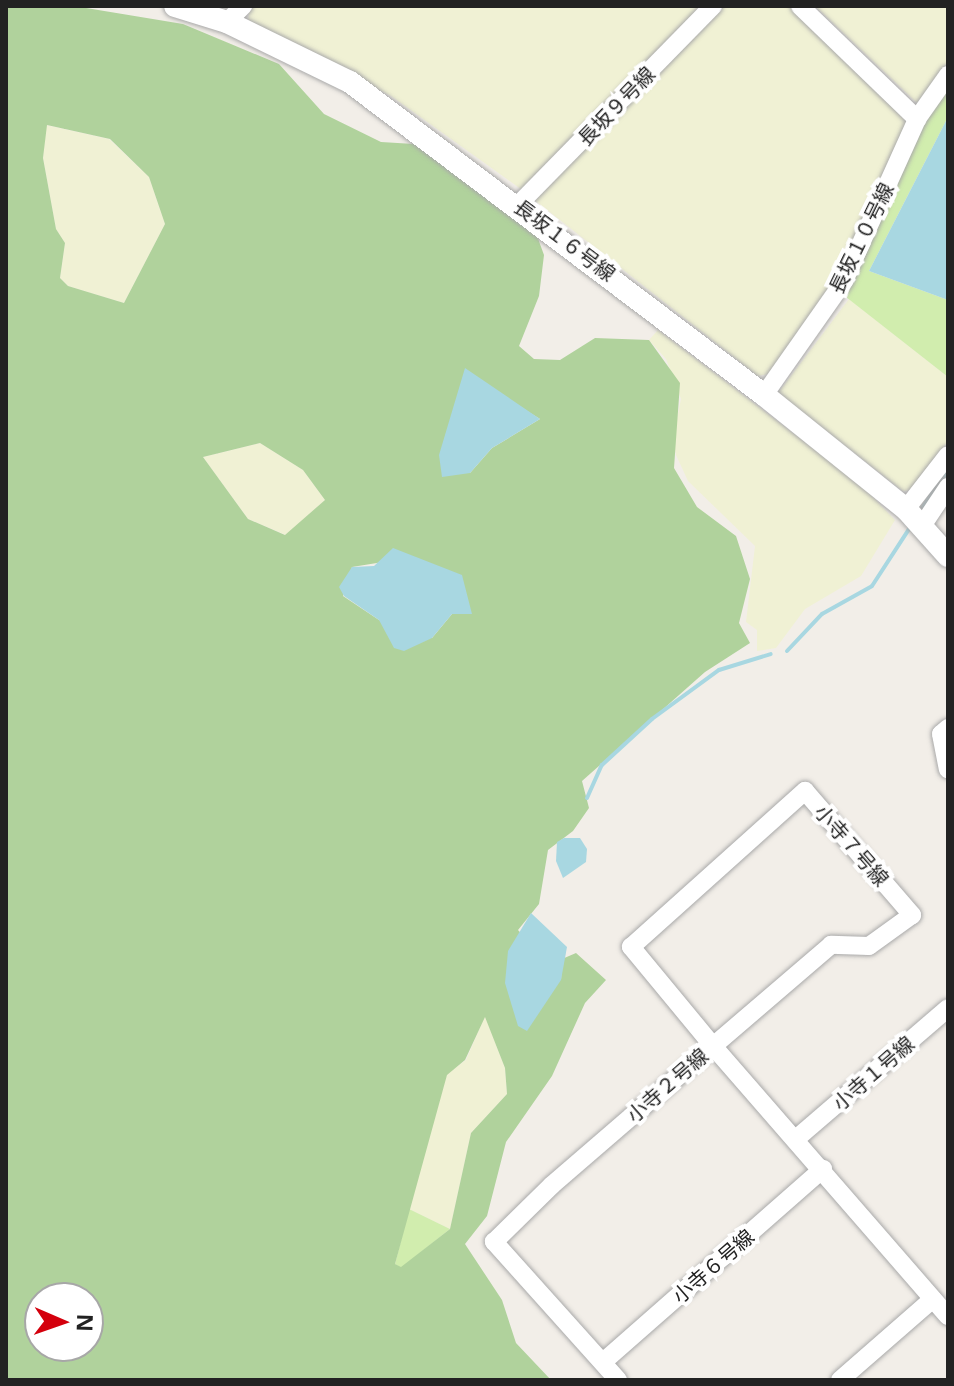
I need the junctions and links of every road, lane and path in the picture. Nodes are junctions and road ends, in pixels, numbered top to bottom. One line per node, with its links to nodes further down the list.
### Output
1 (243, 6): 5 (street)
2 (713, 6): 8 (street, 長坂９号線)
3 (800, 6): 7 (street)
4 (185, 7): 5 (street, 長坂１６号線)
5 (227, 22): 8 (street, 長坂１６号線)
6 (948, 75): 7 (street, 長坂１０号線)
7 (917, 119): 9 (street, 長坂１０号線)
8 (518, 205): 9 (street, 長坂１６号線)
9 (764, 395): 12 (street, 長坂１６号線)
10 (948, 455): 12 (street)
11 (948, 487): 13 (street)
12 (906, 509): 13 (street, 長坂１６号線)
13 (922, 526): 14 (street, 長坂１６号線)
14 (948, 556)
15 (948, 728): 16 (street)
16 (948, 769)
17 (948, 1008): 19 (street, 小寺１号線)
18 (713, 1046): 18 (street, 小寺７号線); 19 (street, 小寺２号線); 23 (street, 小寺２号線)
19 (797, 1138): 20 (street, 小寺２号線)
20 (823, 1169): 21 (street, 小寺２号線); 23 (street, 小寺６号線)
21 (933, 1299): 22 (street, 小寺２号線); 25 (street)
22 (948, 1316)
23 (603, 1362): 24 (street, 小寺２号線)
24 (618, 1380)
25 (840, 1380)

